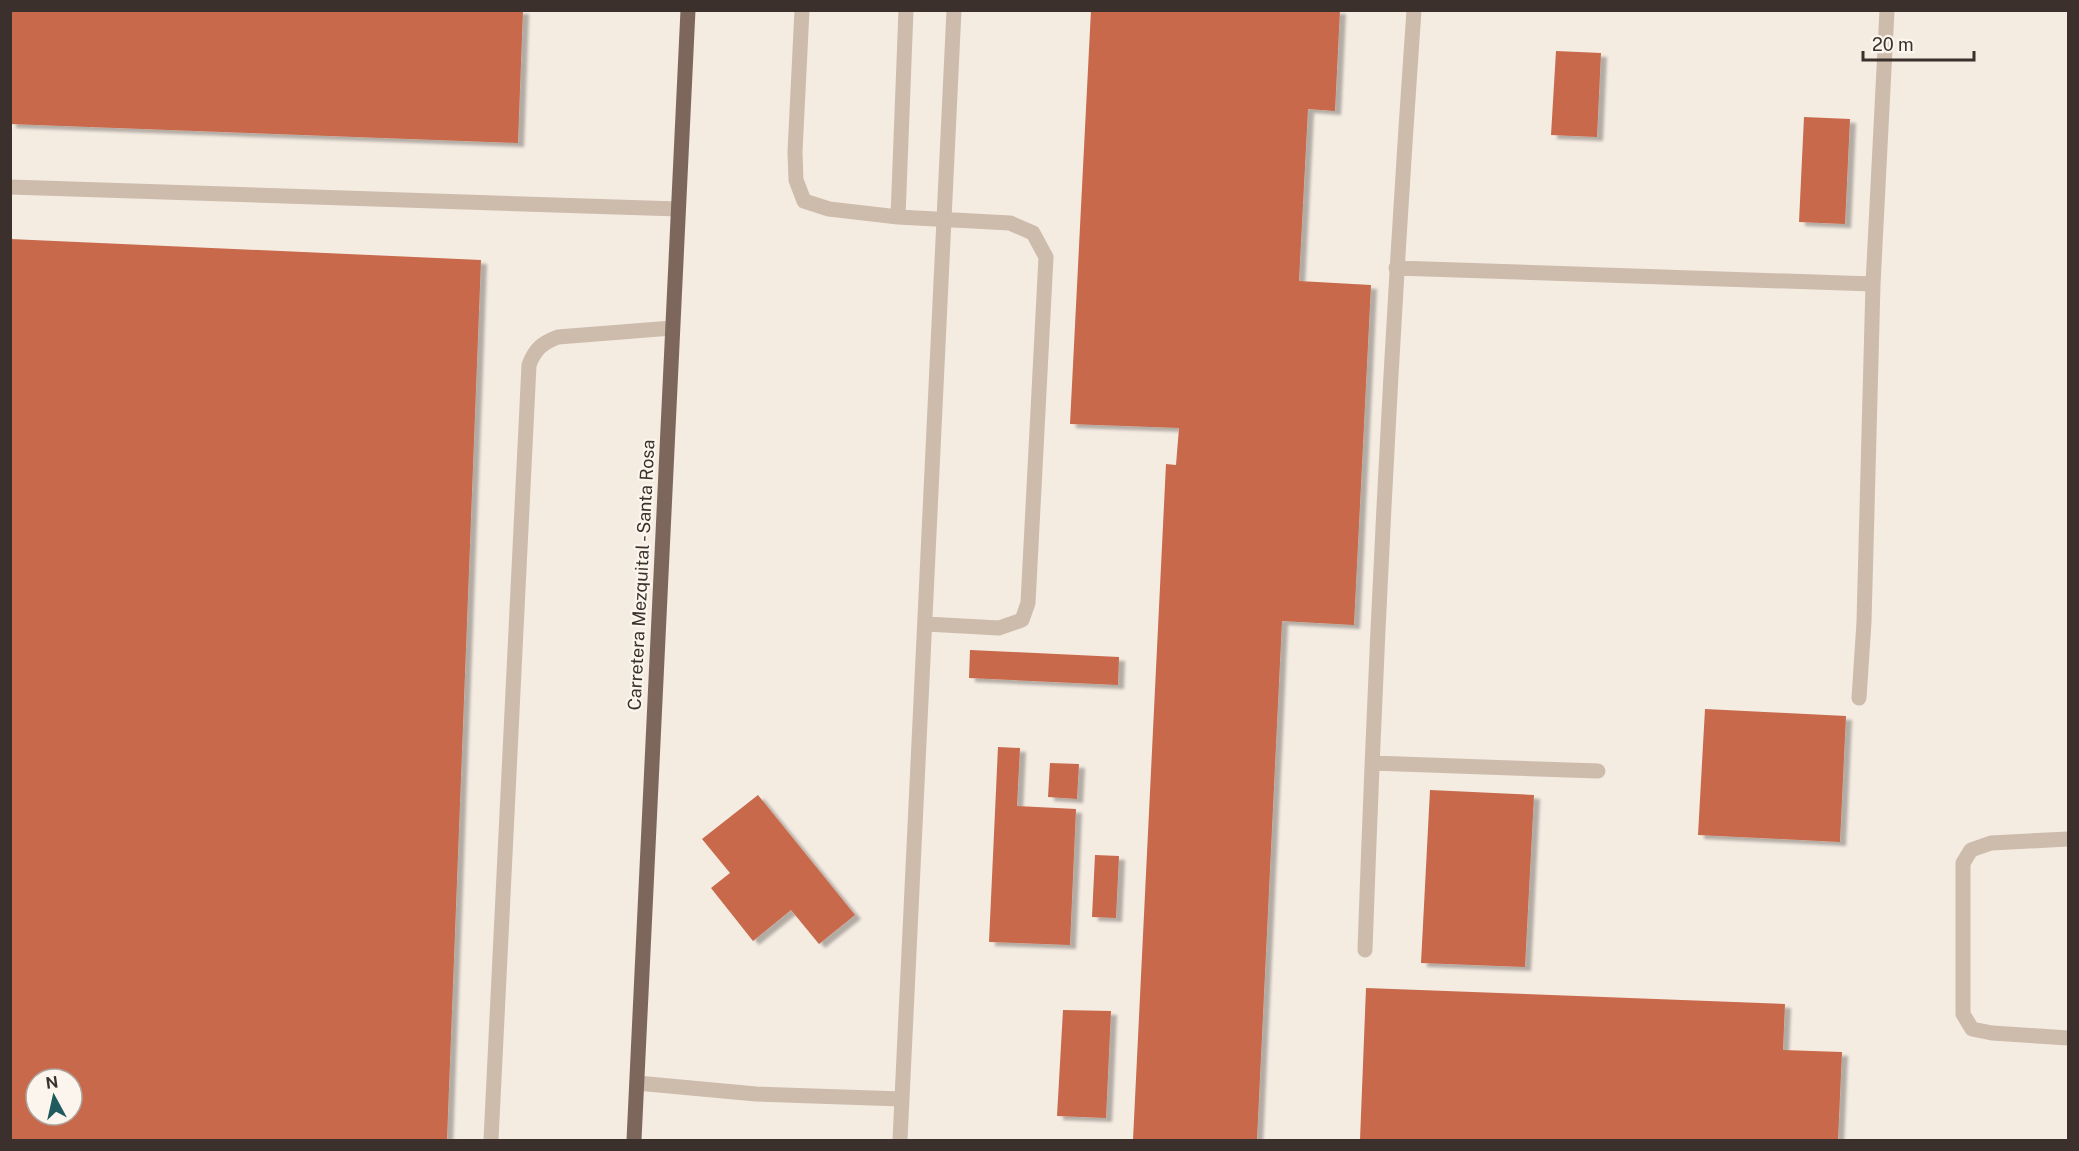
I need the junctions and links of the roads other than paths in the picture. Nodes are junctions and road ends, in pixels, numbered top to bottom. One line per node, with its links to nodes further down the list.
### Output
1 (688, 10): 8 (main road, Carretera Mezquital - Santa Rosa)
2 (802, 10): 9 (lane)
3 (906, 10): 9 (lane)
4 (954, 10): 10 (lane)
5 (1414, 10): 11 (lane)
6 (1887, 10): 12 (lane)
7 (10, 187): 8 (lane)
8 (678, 208): 13 (main road, Carretera Mezquital - Santa Rosa)
9 (898, 217): 10 (lane)
10 (945, 220): 14 (lane); 14 (lane)
11 (1396, 268): 12 (lane); 16 (lane)
12 (1873, 284): 15 (lane)
13 (672, 328): 21 (main road, Carretera Mezquital - Santa Rosa); 23 (lane)
14 (926, 624): 22 (lane)
15 (1859, 698)
16 (1372, 763): 17 (lane); 19 (lane)
17 (1598, 771)
18 (2068, 839): 20 (lane)
19 (1365, 950)
20 (2068, 1038)
21 (637, 1083): 22 (lane); 24 (main road, Carretera Mezquital - Santa Rosa)
22 (902, 1099): 25 (lane)
23 (491, 1140)
24 (634, 1140)
25 (900, 1140)

